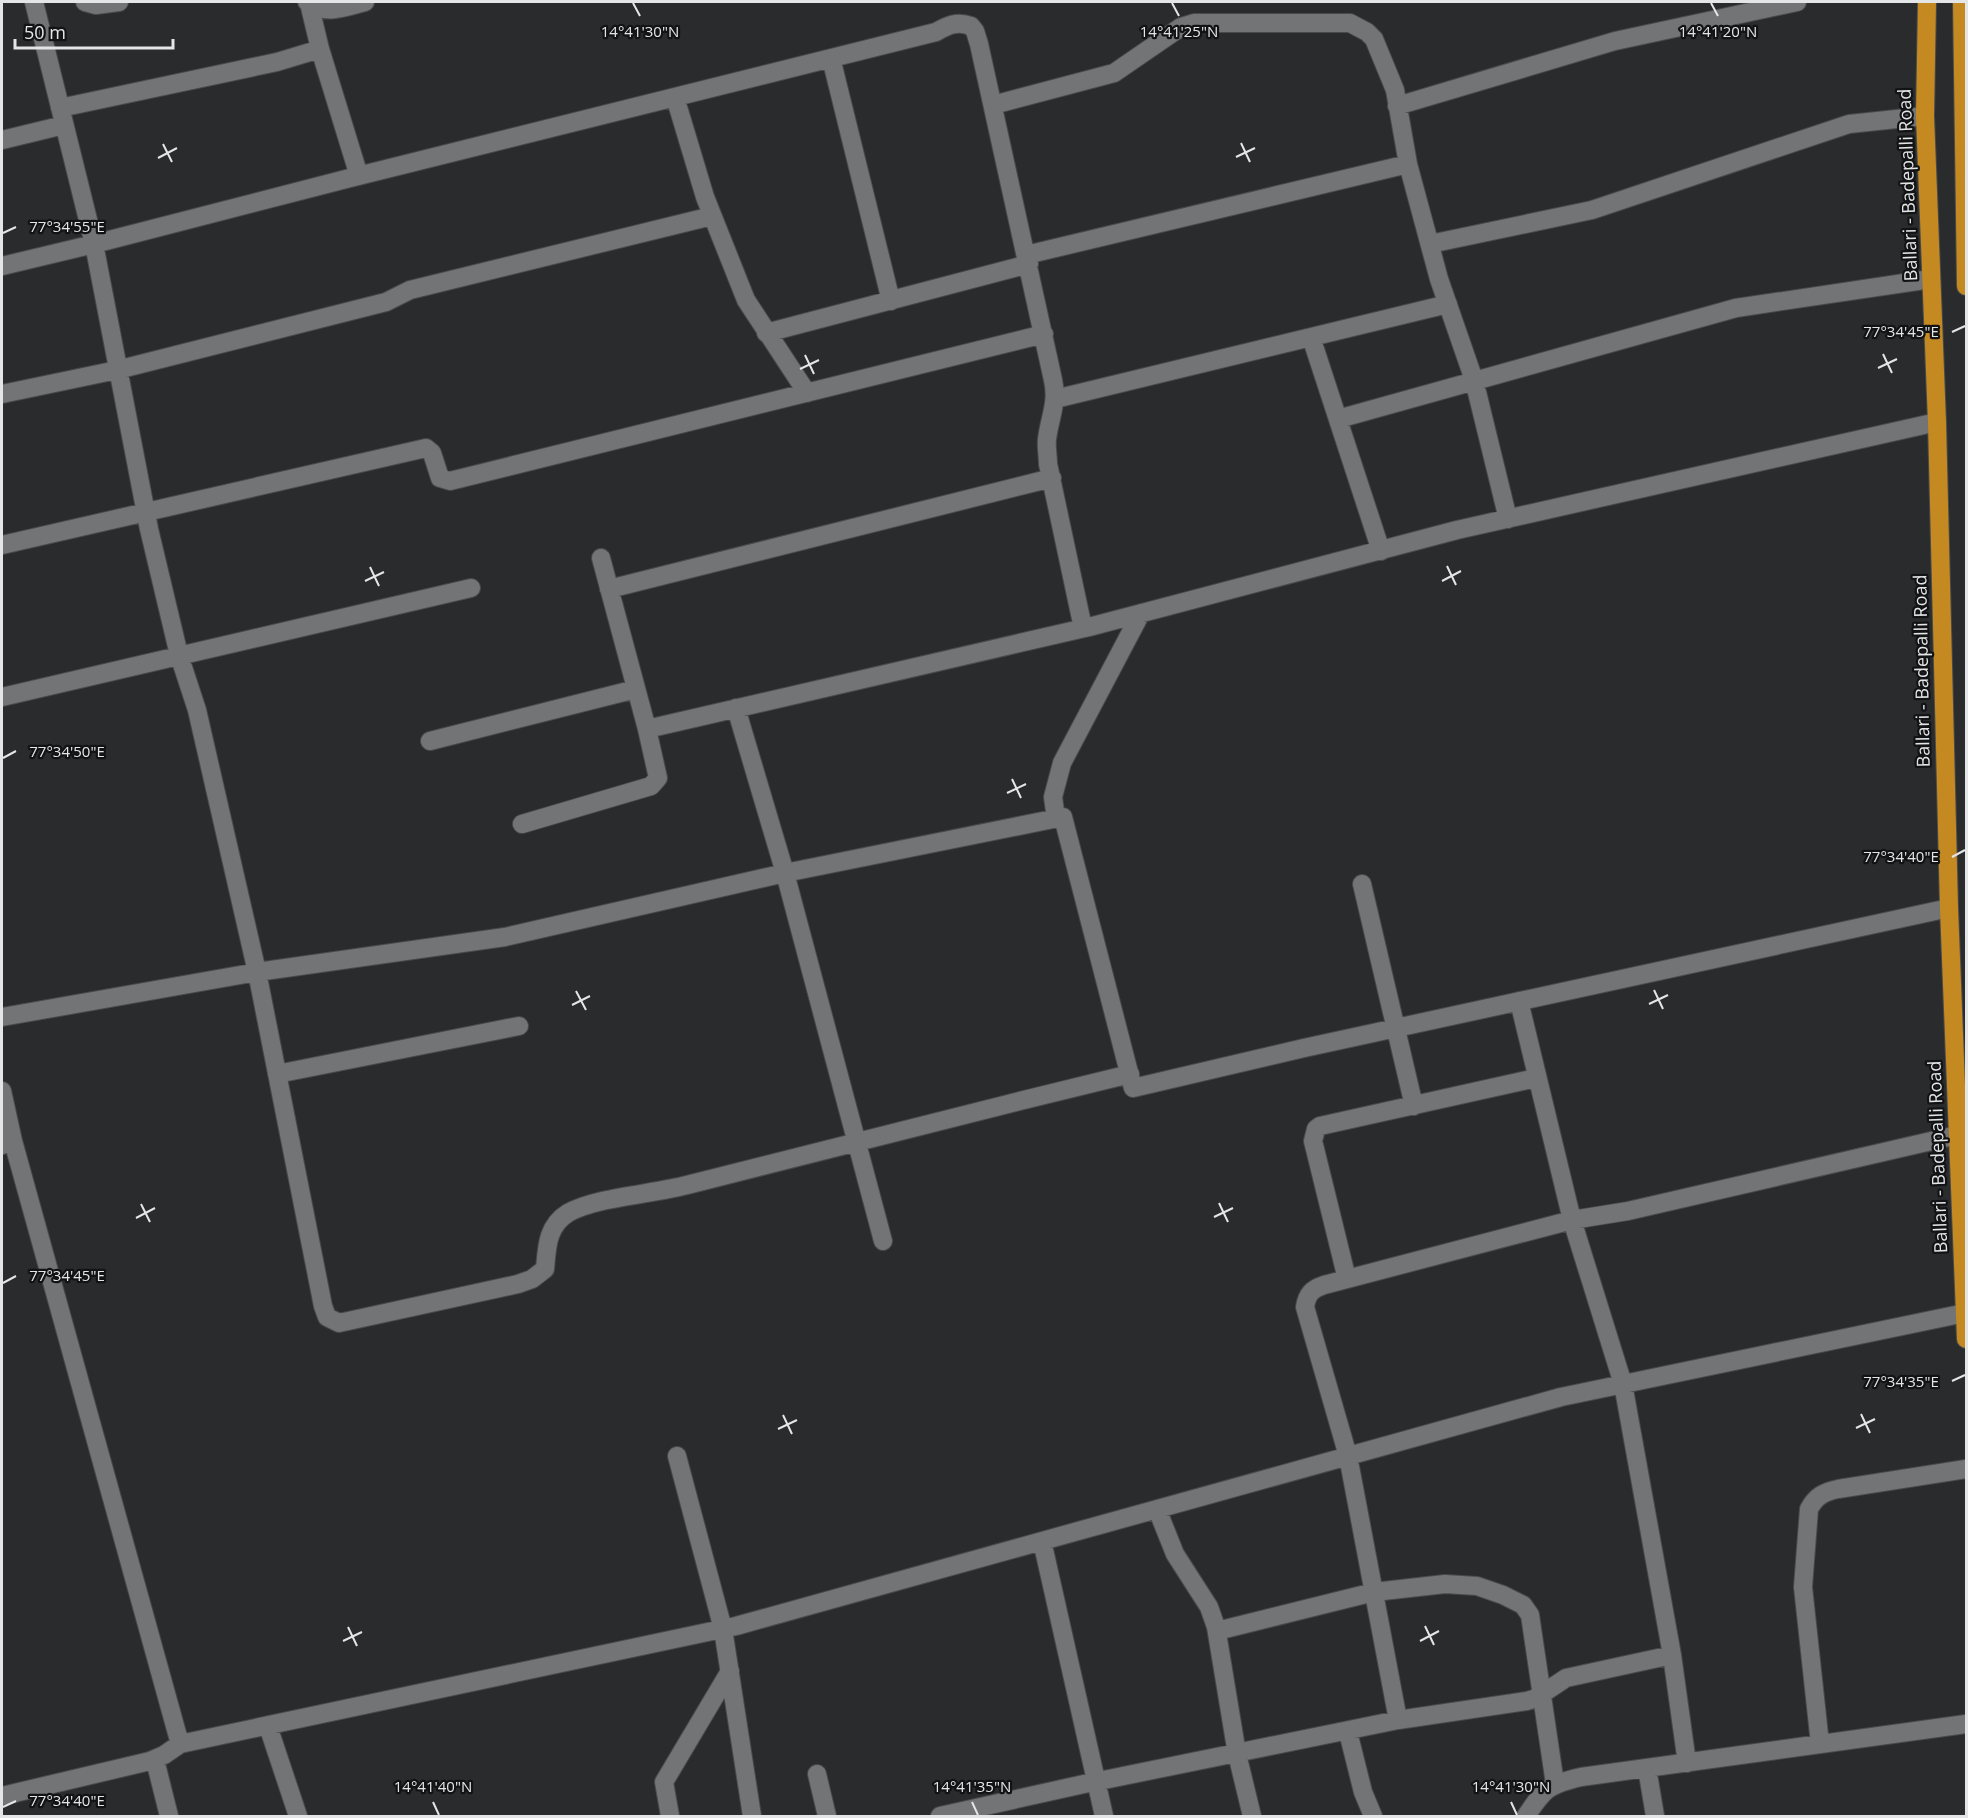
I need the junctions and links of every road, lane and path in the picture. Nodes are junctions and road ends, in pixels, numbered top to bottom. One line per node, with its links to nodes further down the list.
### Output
1 (34, 2): 14 (street)
2 (85, 2): 3 (street)
3 (120, 2)
4 (308, 2): 5 (street); 9 (street)
5 (365, 2)
6 (1797, 2): 13 (street)
7 (1927, 2): 15 (highway, Ballari - Badepalli Road)
8 (1962, 2): 22 (highway)
9 (320, 49): 14 (street); 18 (street)
10 (831, 58): 11 (street); 12 (street); 27 (street)
11 (675, 97): 18 (street); 19 (street)
12 (993, 105): 13 (street); 23 (street)
13 (1397, 106): 17 (street)
14 (62, 116): 16 (street); 20 (street)
15 (1925, 116): 21 (street); 25 (highway, Ballari - Badepalli Road)
16 (2, 140)
17 (1408, 164): 21 (street); 23 (street)
18 (359, 176): 20 (street)
19 (712, 216): 29 (street); 32 (street)
20 (94, 244): 24 (street); 32 (street)
21 (1430, 244): 28 (street)
22 (1966, 257): 26 (highway)
23 (1027, 260): 27 (street); 30 (street)
24 (2, 266)
25 (1931, 279): 33 (street); 38 (highway, Ballari - Badepalli Road)
26 (1966, 286)
27 (891, 301): 29 (street)
28 (1448, 304): 31 (street); 33 (street)
29 (766, 333): 34 (street)
30 (1044, 334): 34 (street); 36 (street)
31 (1311, 337): 36 (street); 37 (street)
32 (117, 370): 35 (street); 40 (street)
33 (1474, 380): 37 (street); 41 (street)
34 (807, 393): 40 (street)
35 (2, 394)
36 (1055, 399): 39 (street)
37 (1338, 419): 43 (street)
38 (1937, 422): 41 (street); 59 (highway, Ballari - Badepalli Road)
39 (1052, 478): 46 (street); 48 (street)
40 (146, 512): 42 (street); 49 (street)
41 (1508, 519): 43 (street)
42 (2, 545)
43 (1381, 551): 47 (street)
44 (601, 558): 46 (street)
45 (471, 588): 49 (street)
46 (609, 589): 50 (street)
47 (1141, 613): 48 (street); 55 (street)
48 (1083, 628): 52 (street)
49 (179, 655): 51 (street); 60 (street)
50 (636, 689): 53 (street); 54 (street)
51 (2, 697)
52 (736, 708): 53 (street); 57 (street)
53 (647, 729): 56 (street)
54 (430, 741)
55 (1056, 819): 57 (street); 66 (street)
56 (522, 824)
57 (785, 873): 60 (street); 71 (street)
58 (1362, 884): 64 (street)
59 (1949, 908): 61 (street); 70 (highway, Ballari - Badepalli Road)
60 (256, 972): 62 (street); 65 (street)
61 (1519, 1001): 64 (street); 67 (street)
62 (2, 1017)
63 (519, 1026): 65 (street)
64 (1397, 1028): 66 (street); 69 (street)
65 (277, 1074): 71 (street)
66 (1130, 1074): 71 (street)
67 (1536, 1078): 69 (street); 73 (street)
68 (2, 1091): 72 (street)
69 (1414, 1106): 75 (street)
70 (1963, 1134): 73 (street); 76 (highway, Ballari - Badepalli Road)
71 (856, 1141): 74 (street)
72 (7, 1143): 94 (street)
73 (1572, 1220): 75 (street); 78 (street)
74 (883, 1241)
75 (1347, 1279): 80 (street)
76 (1965, 1313): 77 (highway, Ballari - Badepalli Road); 78 (street)
77 (1966, 1339)
78 (1623, 1384): 80 (street); 87 (street)
79 (677, 1456): 85 (street)
80 (1348, 1456): 82 (street); 84 (street)
81 (1966, 1469): 95 (street)
82 (1157, 1509): 83 (street); 86 (street)
83 (1042, 1541): 85 (street); 101 (street)
84 (1374, 1593): 86 (street); 89 (street); 90 (street)
85 (723, 1629): 88 (street); 92 (street)
86 (1217, 1631): 96 (street)
87 (1672, 1655): 89 (street); 98 (street)
88 (730, 1671): 107 (street); 108 (street)
89 (1543, 1693): 90 (street); 102 (street)
90 (1398, 1720): 93 (street)
91 (1966, 1724): 95 (street)
92 (268, 1726): 94 (street); 106 (street)
93 (1348, 1732): 96 (street); 113 (street)
94 (180, 1744): 97 (street)
95 (1820, 1744): 98 (street)
96 (1237, 1754): 101 (street); 112 (street)
97 (155, 1760): 103 (street); 105 (street)
98 (1688, 1762): 99 (street)
99 (1647, 1768): 102 (street); 115 (street)
100 (818, 1774): 109 (street)
101 (1096, 1782): 104 (street); 111 (street)
102 (1555, 1784): 114 (street)
103 (2, 1796)
104 (959, 1814): 110 (street)
105 (169, 1816)
106 (298, 1816)
107 (670, 1816)
108 (752, 1816)
109 (827, 1816)
110 (940, 1816)
111 (1104, 1816)
112 (1252, 1816)
113 (1373, 1816)
114 (1526, 1816)
115 (1654, 1816)

